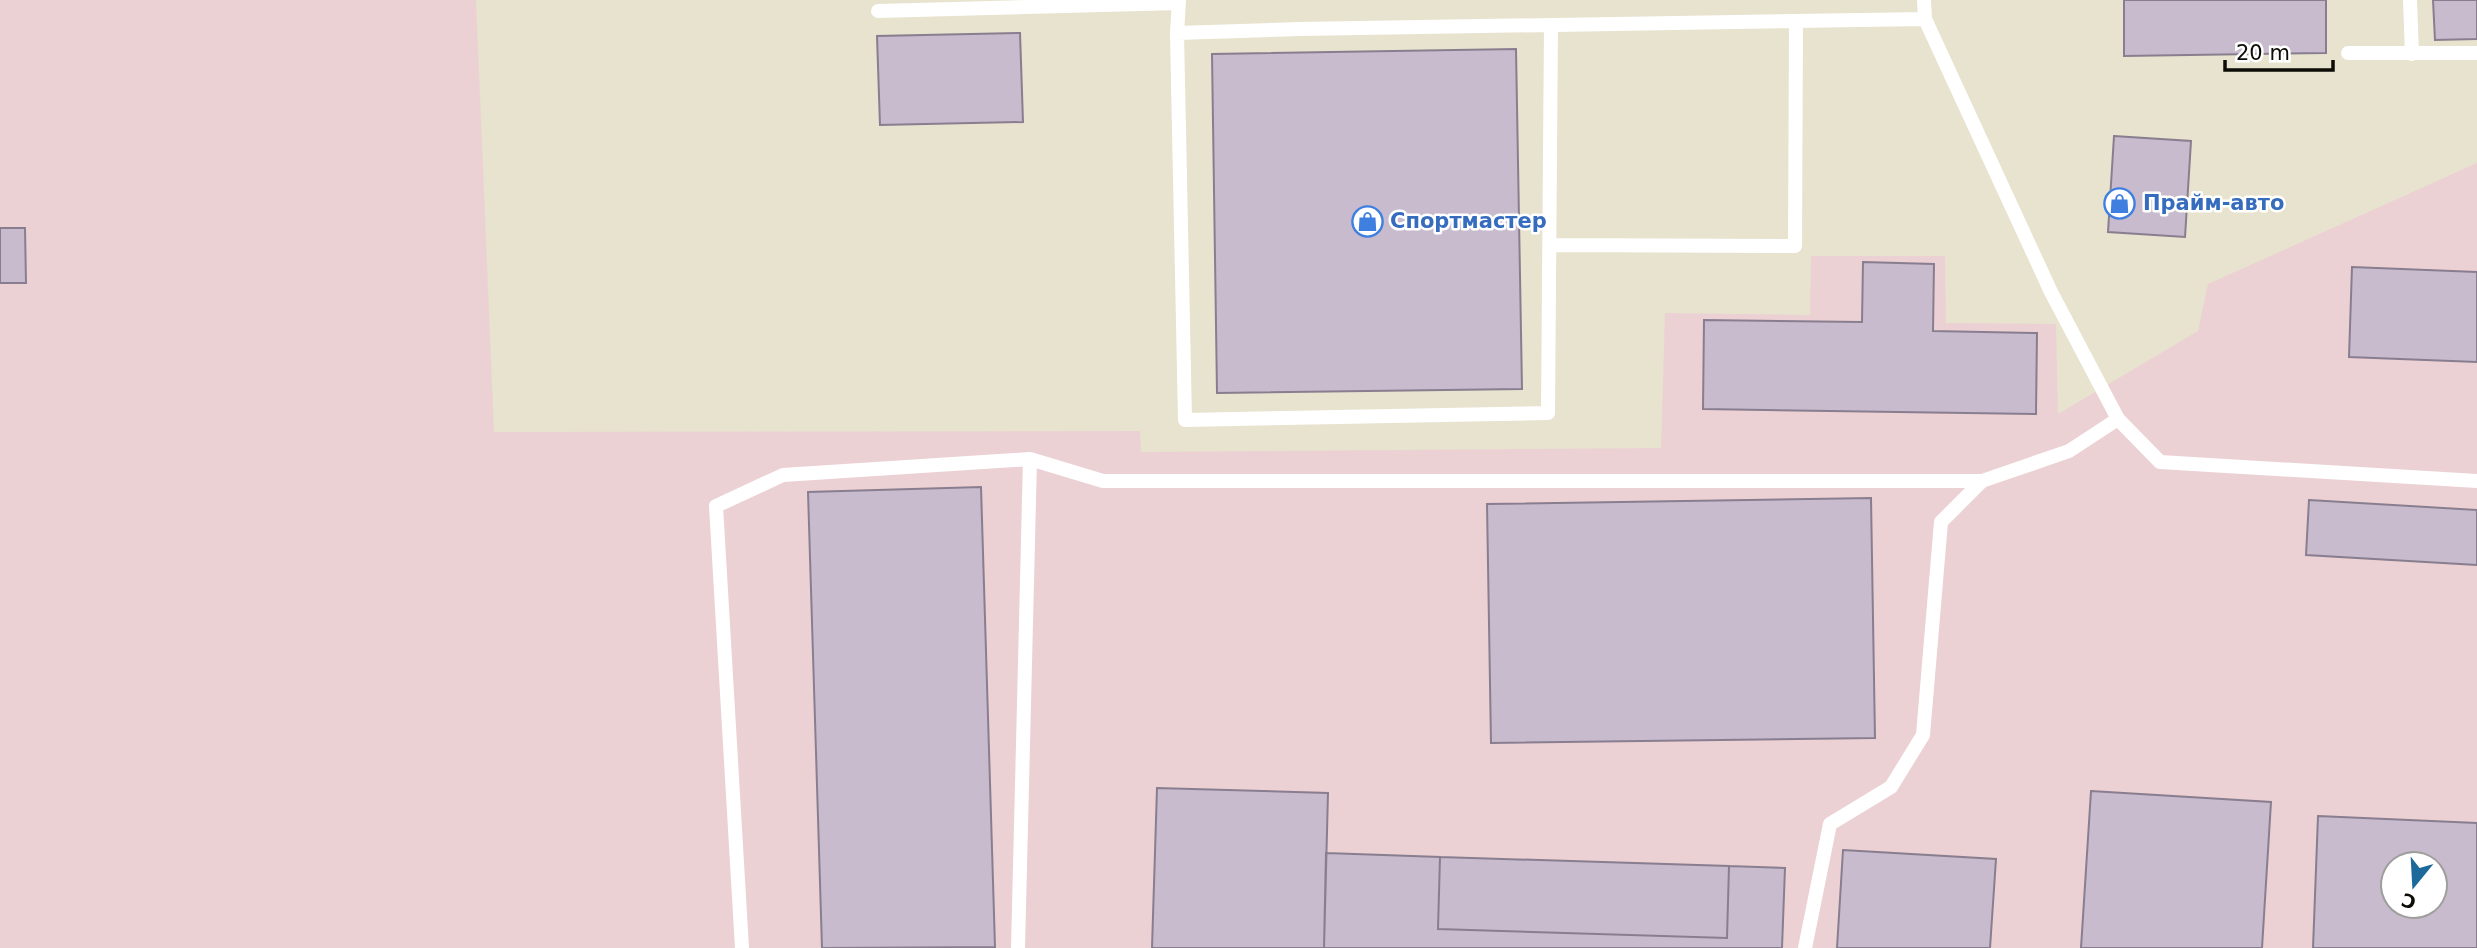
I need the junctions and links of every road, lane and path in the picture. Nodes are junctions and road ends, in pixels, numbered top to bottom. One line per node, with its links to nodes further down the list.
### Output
1 (1924, 0): 5 (lane)
2 (2410, 0): 11 (lane)
3 (1179, 2): 4 (lane); 8 (lane)
4 (878, 11)
5 (1925, 19): 6 (lane); 13 (lane)
6 (1796, 23): 7 (lane); 12 (lane)
7 (1551, 25): 8 (lane); 12 (lane)
8 (1177, 33): 12 (lane)
9 (2477, 53): 11 (lane)
10 (2348, 54): 11 (lane)
11 (2412, 54)
12 (1550, 246)
13 (2118, 419): 15 (lane); 16 (lane)
14 (1030, 459): 15 (lane); 17 (lane); 18 (lane)
15 (1982, 481): 19 (lane)
16 (2477, 481)
17 (742, 948)
18 (1018, 948)
19 (1805, 948)

